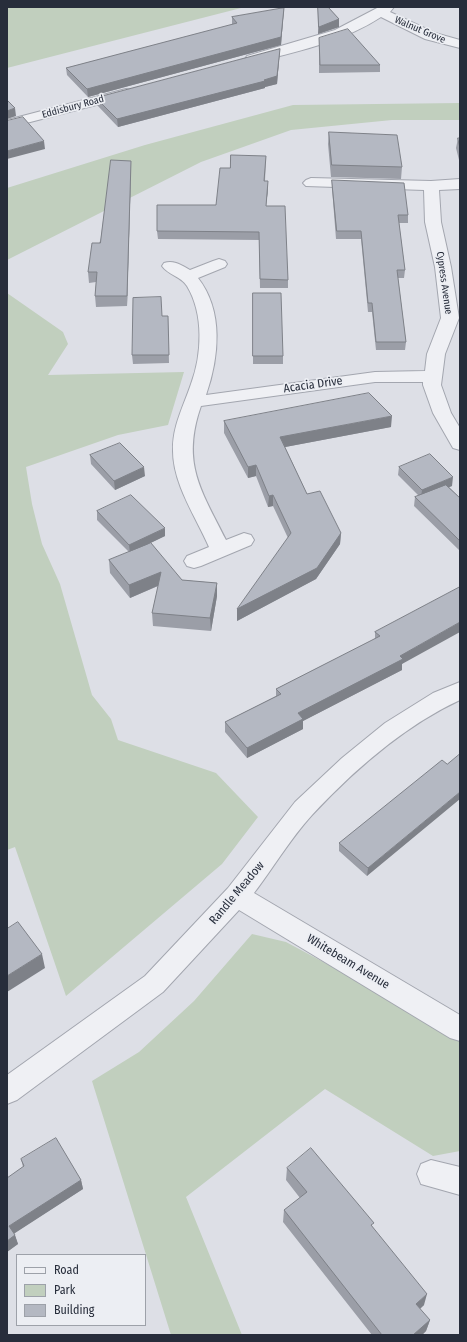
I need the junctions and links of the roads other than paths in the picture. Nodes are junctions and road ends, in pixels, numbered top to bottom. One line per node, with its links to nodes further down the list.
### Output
1 (384, 10): 2 (street, Walnut Grove); 3 (street)
2 (460, 44)
3 (240, 62)
4 (141, 89): 5 (street, Eddisbury Road)
5 (7, 124)
6 (311, 183): 8 (street)
7 (460, 184): 8 (street)
8 (431, 186): 12 (street, Cypress Avenue)
9 (219, 264): 11 (street)
10 (170, 266): 11 (street)
11 (188, 276): 14 (street)
12 (455, 318): 13 (street, Cypress Avenue)
13 (433, 376): 14 (street, Acacia Drive); 15 (street, Cypress Avenue)
14 (193, 402): 17 (street)
15 (460, 444)
16 (244, 540): 17 (street)
17 (221, 550): 18 (street)
18 (194, 561)
19 (460, 690): 20 (street, Randle Meadow)
20 (237, 896): 21 (street, Whitebeam Avenue); 22 (street, Randle Meadow)
21 (460, 1029)
22 (7, 1091)
23 (430, 1174): 24 (street)
24 (460, 1181)

